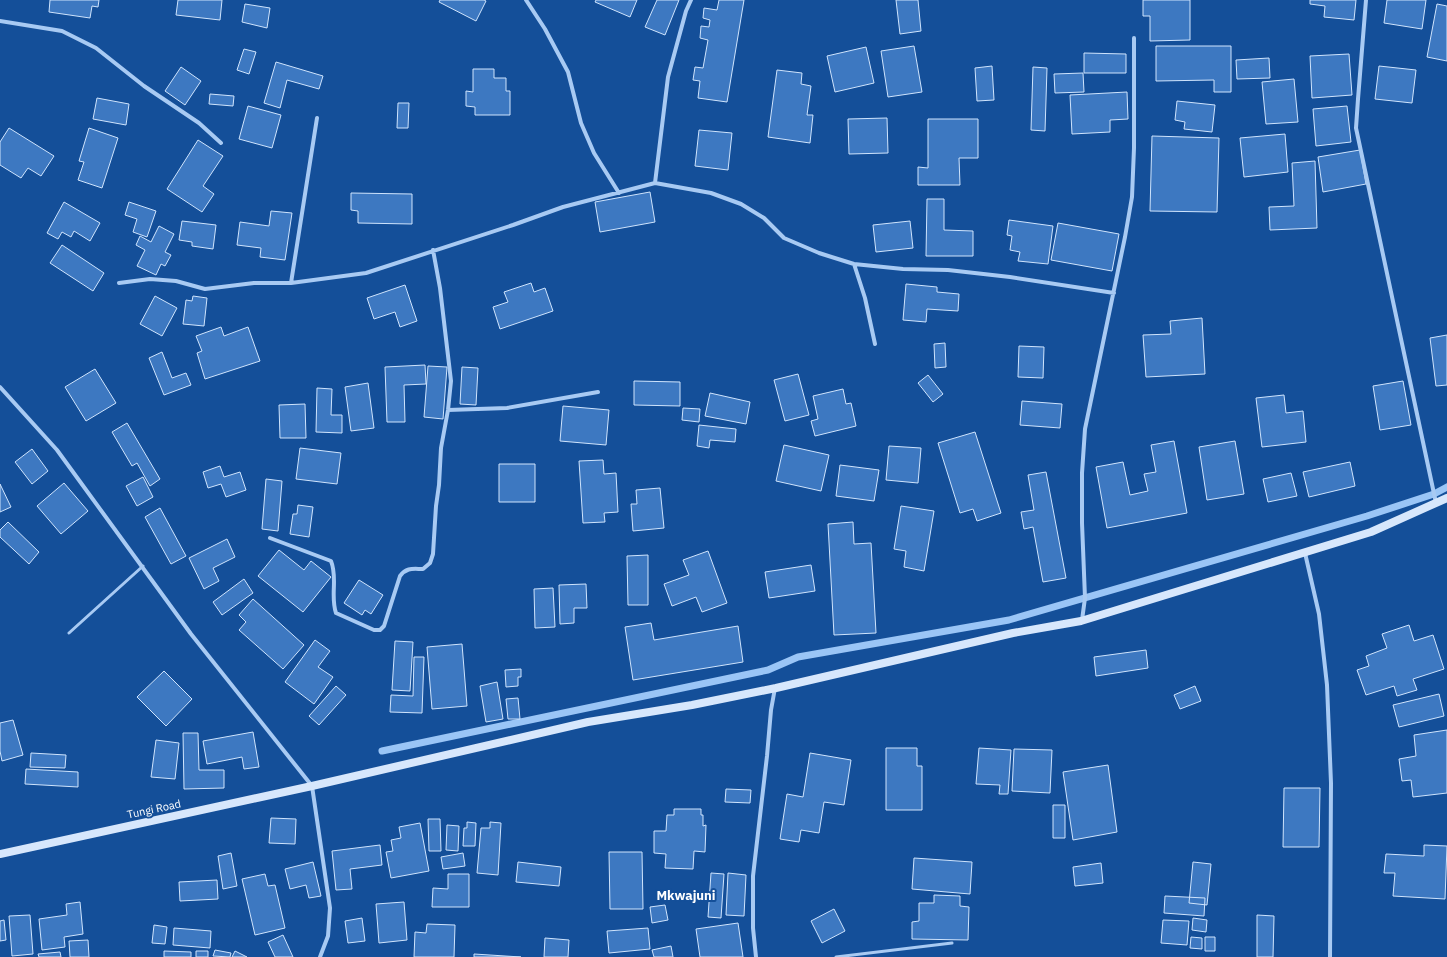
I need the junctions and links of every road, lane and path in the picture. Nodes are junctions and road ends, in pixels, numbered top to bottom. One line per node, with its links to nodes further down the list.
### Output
1 (526, 0): 9 (street)
2 (691, 0): 8 (street)
3 (1366, 0): 20 (street)
4 (0, 20): 7 (street)
5 (1134, 38): 14 (street)
6 (317, 118): 12 (street)
7 (221, 143)
8 (655, 183): 9 (street); 11 (street)
9 (618, 193): 10 (street)
10 (433, 250): 12 (street); 18 (street)
11 (854, 264): 14 (street); 15 (street)
12 (291, 282): 13 (street)
13 (119, 283)
14 (1114, 293): 24 (street)
15 (875, 344)
16 (0, 387): 23 (street)
17 (598, 392): 18 (street)
18 (448, 410): 21 (street)
19 (1447, 498): 20 (main road, Tungi Road)
20 (1436, 503): 22 (main road, Tungi Road)
21 (270, 538)
22 (1305, 553): 24 (main road, Tungi Road); 33 (street)
23 (143, 566): 25 (lane); 27 (street)
24 (1081, 621): 26 (main road, Tungi Road)
25 (69, 633)
26 (776, 688): 27 (main road, Tungi Road); 31 (street)
27 (312, 786): 28 (main road, Tungi Road); 30 (street)
28 (0, 854)
29 (952, 943): 32 (lane)
30 (320, 957)
31 (756, 957)
32 (836, 957)
33 (1330, 957)

